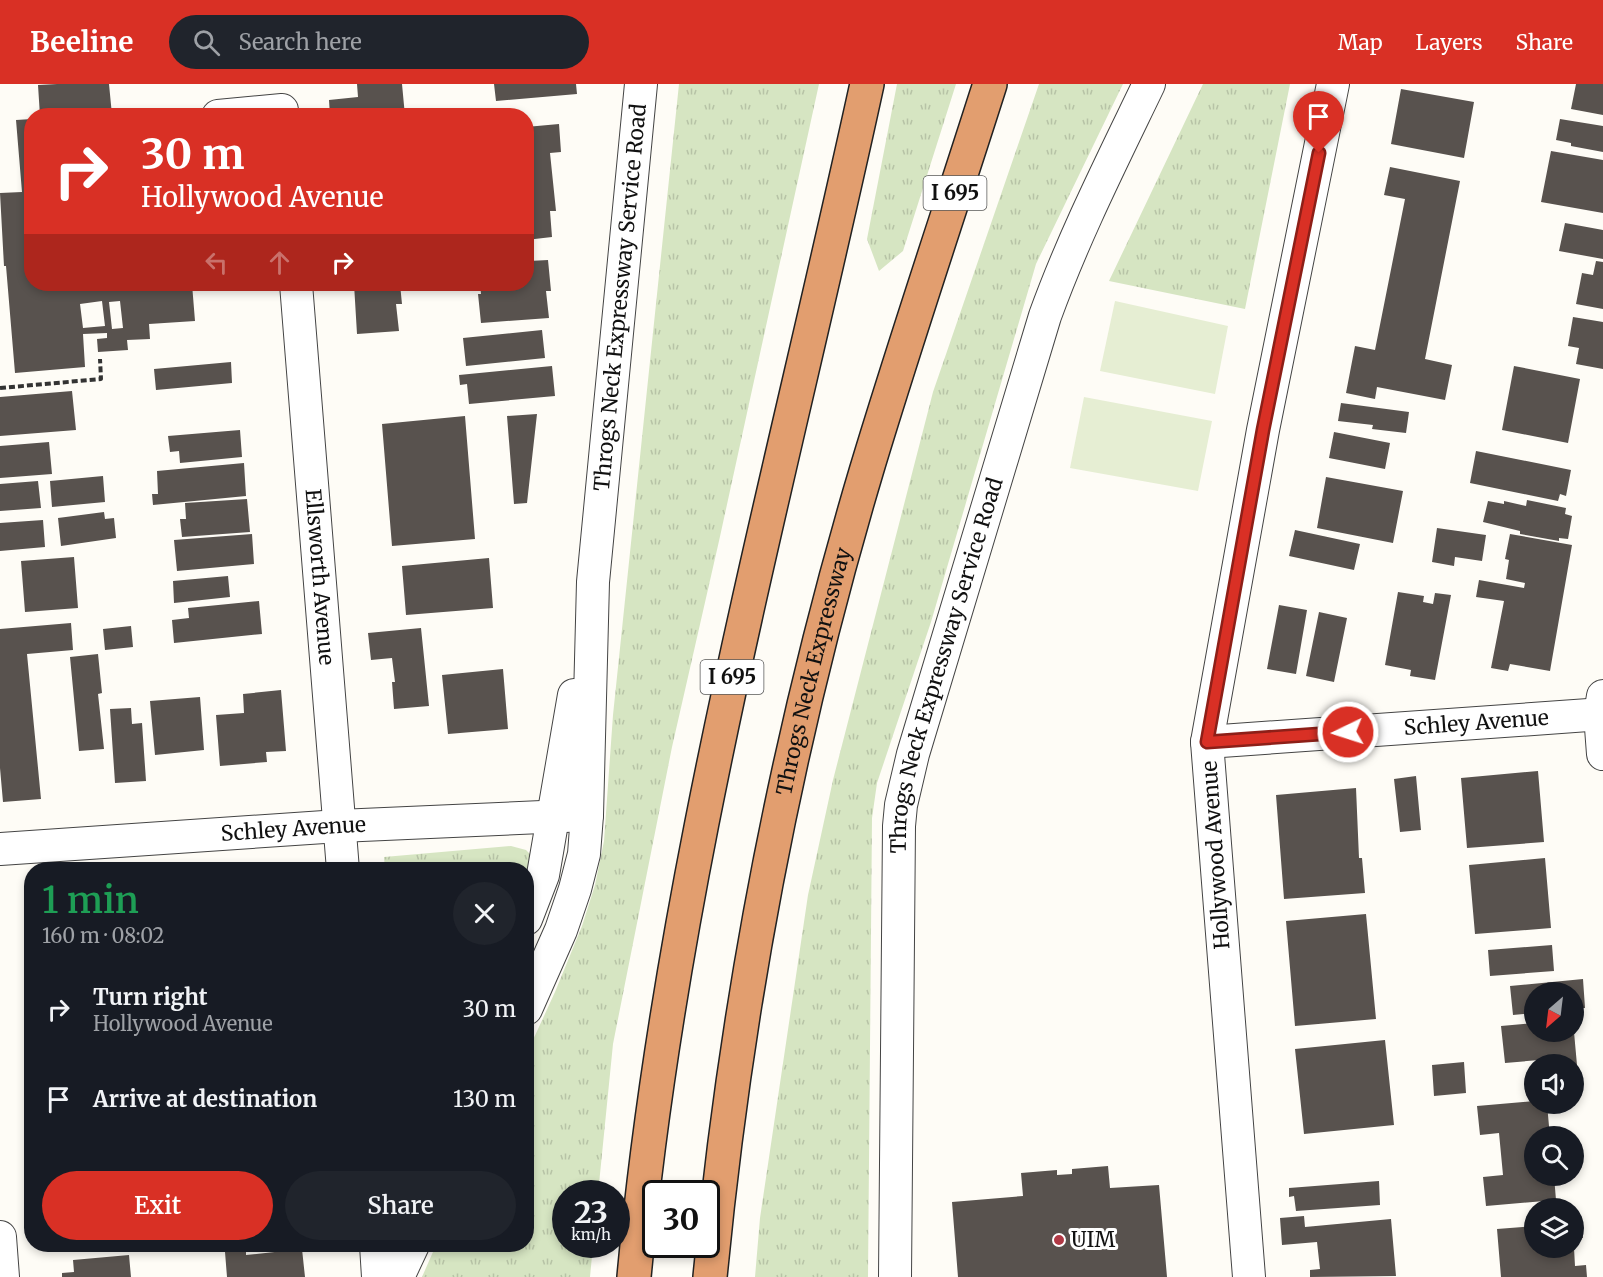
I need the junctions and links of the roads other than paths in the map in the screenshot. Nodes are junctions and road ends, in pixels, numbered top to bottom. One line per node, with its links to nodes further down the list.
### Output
1 (641, 84): 9 (street, Throgs Neck Expressway Service Road)
2 (867, 84): 26 (highway, I 695)
3 (990, 84): 27 (highway, Throgs Neck Expressway / I 695)
4 (1149, 84): 28 (street, Throgs Neck Expressway Service Road)
5 (1333, 84): 11 (street, Hollywood Avenue)
6 (281, 103): 7 (street)
7 (257, 108)
8 (297, 291): 15 (street, Ellsworth Avenue)
9 (593, 582): 13 (street, Throgs Neck Expressway Service Road); 14 (street, Throgs Neck Expressway Service Road)
10 (1602, 708): 11 (street, Schley Avenue); 12 (street)
11 (1207, 742): 29 (street, Hollywood Avenue)
12 (1603, 754)
13 (587, 815): 14 (street, Schley Avenue); 19 (street, Throgs Neck Expressway Service Road)
14 (553, 817): 15 (street, Schley Avenue); 18 (street, Throgs Neck Expressway Service Road)
15 (339, 826): 16 (street, Schley Avenue); 17 (street, Ellsworth Avenue)
16 (0, 849)
17 (342, 862)
18 (534, 898)
19 (534, 992)
20 (0, 1237): 23 (street)
21 (376, 1252): 24 (street)
22 (410, 1252): 25 (street)
23 (3, 1277)
24 (378, 1277)
25 (398, 1277)
26 (634, 1277)
27 (710, 1277)
28 (895, 1277)
29 (1249, 1277)

